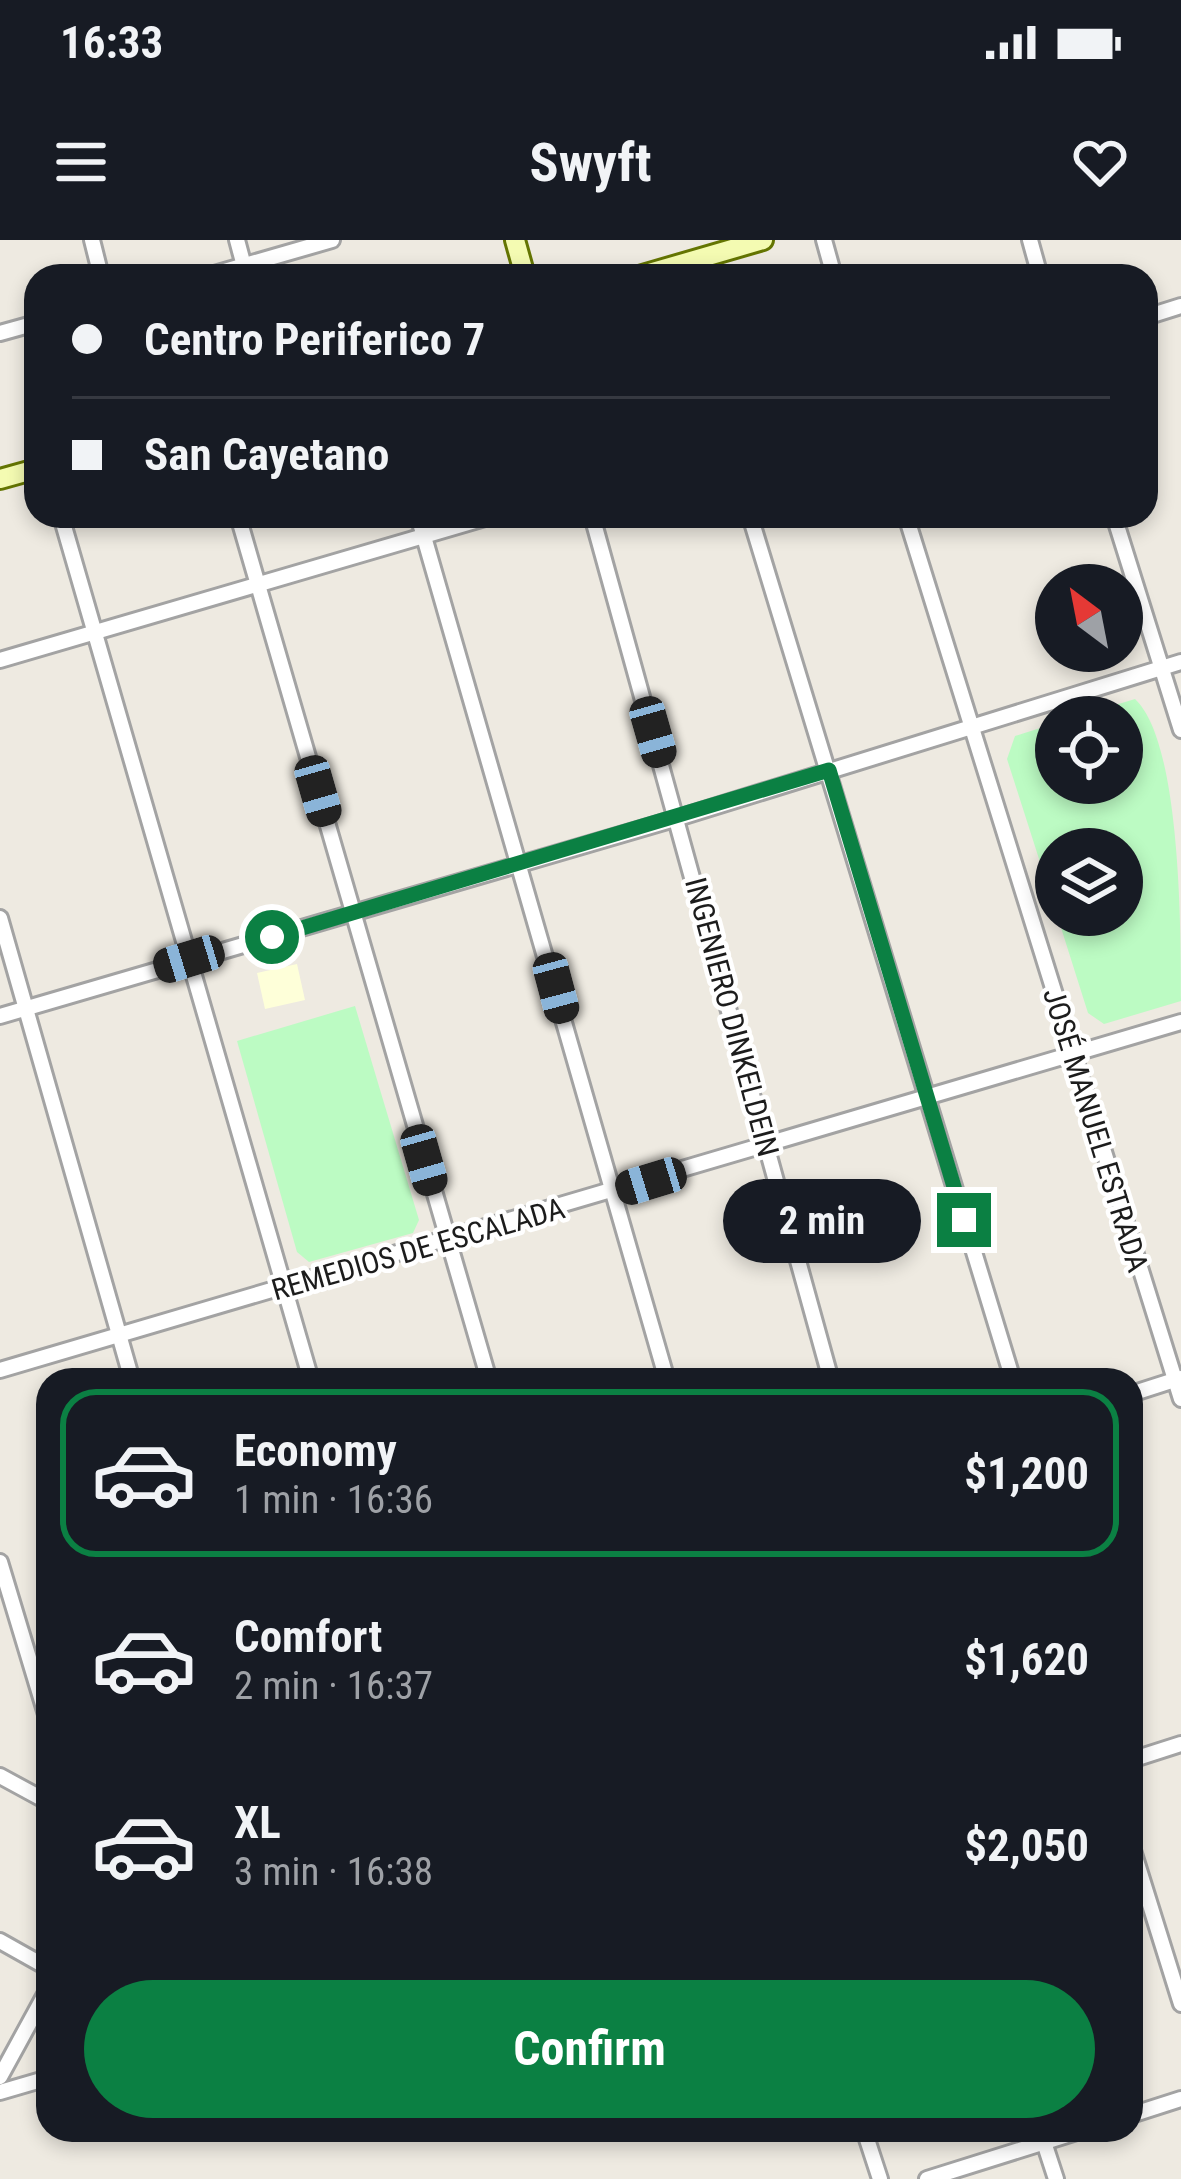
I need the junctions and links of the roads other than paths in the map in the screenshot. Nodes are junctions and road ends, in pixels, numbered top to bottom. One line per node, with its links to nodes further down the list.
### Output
1 (332, 240): 3 (street)
2 (764, 240): 4 (main road)
3 (251, 264)
4 (681, 264)
5 (64, 528): 15 (street)
6 (241, 528): 14 (street)
7 (422, 528): 13 (street)
8 (451, 528): 13 (street)
9 (595, 528): 22 (street, INGENIERO DINKELDEIN)
10 (754, 528): 21 (street)
11 (910, 528): 19 (street, JOSÉ MANUEL ESTRADA)
12 (1118, 528): 18 (street)
13 (424, 536): 14 (street); 23 (street)
14 (258, 586): 15 (street); 24 (street)
15 (94, 632): 16 (street); 26 (street)
16 (0, 660)
17 (1181, 662): 18 (street)
18 (1162, 667): 19 (street); 20 (street)
19 (970, 725): 21 (street); 30 (street, JOSÉ MANUEL ESTRADA)
20 (1181, 730)
21 (829, 770): 22 (street); 31 (street)
22 (678, 818): 23 (street); 32 (street, INGENIERO DINKELDEIN)
23 (523, 865): 24 (street); 33 (street)
24 (354, 914): 26 (street); 34 (street)
25 (0, 918): 27 (street)
26 (189, 959): 27 (street); 35 (street)
27 (26, 1009): 28 (street); 36 (street)
28 (0, 1016)
29 (1181, 1022): 30 (street, REMEDIOS DE ESCALADA)
30 (1073, 1056): 31 (street, REMEDIOS DE ESCALADA); 44 (street, JOSÉ MANUEL ESTRADA)
31 (927, 1100): 32 (street, REMEDIOS DE ESCALADA); 42 (street)
32 (766, 1146): 33 (street, REMEDIOS DE ESCALADA); 41 (street, INGENIERO DINKELDEIN)
33 (612, 1193): 34 (street, REMEDIOS DE ESCALADA); 40 (street)
34 (448, 1242): 35 (street, REMEDIOS DE ESCALADA); 39 (street)
35 (284, 1288): 36 (street, REMEDIOS DE ESCALADA); 38 (street)
36 (120, 1337): 37 (street); 43 (street, REMEDIOS DE ESCALADA)
37 (129, 1368)
38 (307, 1368)
39 (485, 1368)
40 (663, 1368)
41 (828, 1368)
42 (1009, 1368)
43 (0, 1370)
44 (1178, 1379): 45 (street); 46 (street, JOSÉ MANUEL ESTRADA)
45 (1143, 1390)
46 (1181, 1399)
47 (0, 1562): 49 (street)
48 (0, 1610): 49 (street)
49 (17, 1620): 50 (street)
50 (36, 1680)
51 (1181, 1744): 52 (street)
52 (1143, 1756)
53 (0, 1776): 54 (street)
54 (36, 1796)
55 (1143, 1883): 58 (street)
56 (0, 1941): 57 (street)
57 (36, 1961)
58 (1181, 2005)
59 (36, 2011): 60 (street)
60 (0, 2077)
61 (36, 2082): 62 (street)
62 (0, 2092)
63 (1181, 2099): 64 (street)
64 (1143, 2111)
65 (868, 2142): 68 (street)
66 (1026, 2142): 69 (street)
67 (1044, 2142): 70 (street)
68 (880, 2179)
69 (927, 2179)
70 (1056, 2179)

